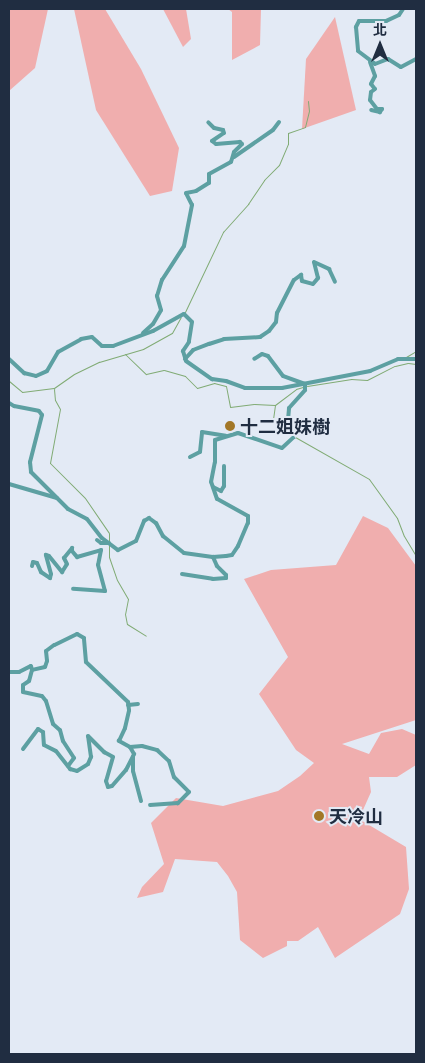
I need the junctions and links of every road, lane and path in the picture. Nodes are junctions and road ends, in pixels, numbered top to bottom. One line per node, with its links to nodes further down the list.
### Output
1 (403, 9): 3 (street)
2 (416, 59): 3 (street)
3 (370, 61): 4 (street)
4 (370, 110)
5 (208, 122): 7 (street)
6 (279, 122): 7 (street)
7 (231, 162): 9 (street)
8 (336, 282): 10 (street)
9 (140, 336): 10 (street); 11 (street)
10 (185, 358): 14 (street)
11 (9, 359)
12 (254, 359): 14 (street)
13 (416, 359): 14 (street)
14 (302, 383): 16 (street)
15 (9, 403): 21 (street)
16 (228, 436): 17 (street); 20 (street)
17 (190, 457)
18 (224, 466): 20 (street)
19 (9, 484): 21 (street)
20 (212, 487): 25 (street)
21 (58, 498): 23 (street)
22 (97, 540): 23 (street)
23 (109, 543): 24 (street); 25 (street)
24 (101, 550): 26 (street); 28 (street)
25 (213, 557): 27 (street)
26 (32, 566)
27 (182, 574)
28 (72, 589)
29 (32, 670): 30 (street); 32 (street); 36 (street)
30 (9, 672)
31 (138, 704): 32 (street)
32 (128, 705): 33 (street)
33 (130, 747): 35 (street); 38 (street)
34 (23, 749): 36 (street)
35 (134, 754): 36 (street); 37 (street)
36 (68, 766)
37 (141, 801)
38 (150, 805)

